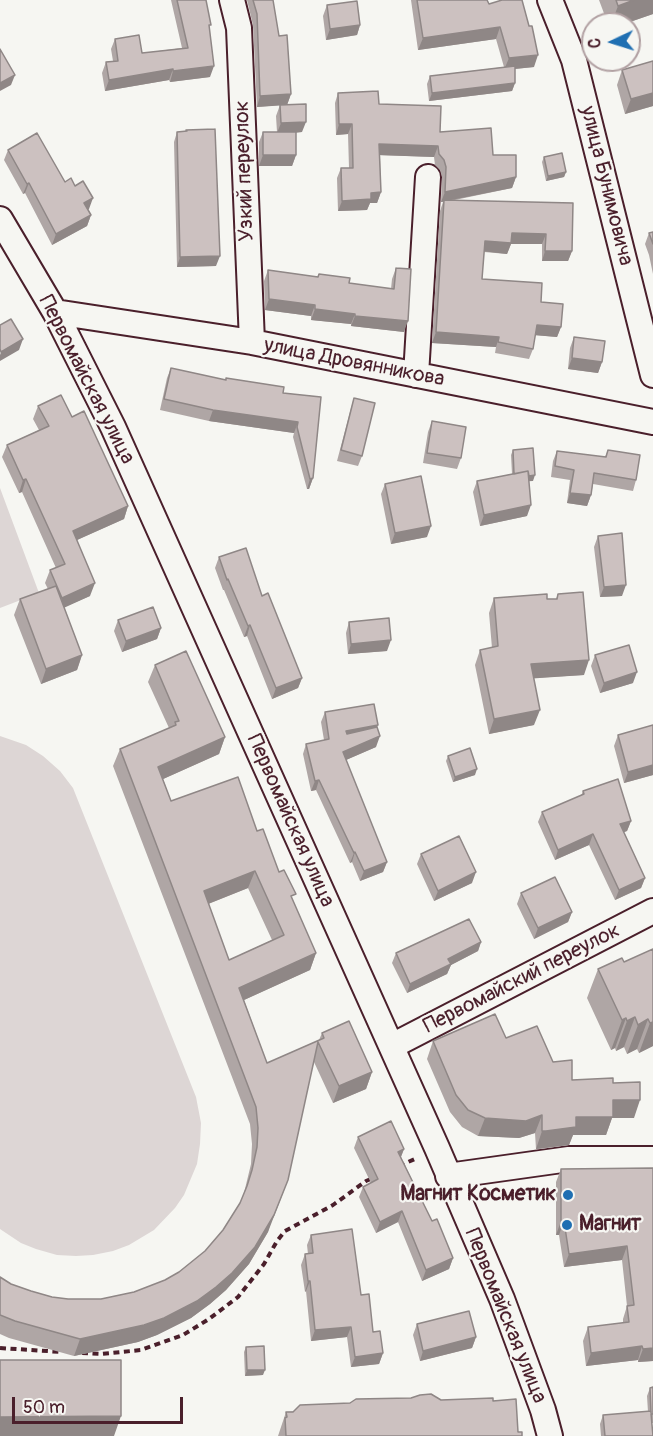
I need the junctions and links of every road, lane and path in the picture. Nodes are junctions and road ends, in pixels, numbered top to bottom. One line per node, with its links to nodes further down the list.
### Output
1 (232, 0): 6 (street, Узкий переулок)
2 (550, 0): 8 (street, улица Бунимовича)
3 (428, 177): 7 (street)
4 (1, 224): 5 (street, Первомайская улица)
5 (55, 312): 6 (street, улица Дровянникова); 11 (street, Первомайская улица)
6 (252, 342): 7 (street, улица Дровянникова)
7 (416, 375): 9 (street, улица Дровянникова)
8 (653, 375)
9 (653, 422)
10 (653, 911): 11 (street, Первомайский переулок)
11 (392, 1046): 12 (street, Первомайская улица)
12 (437, 1148): 14 (path); 16 (street, Первомайская улица)
13 (653, 1160): 16 (street)
14 (396, 1167)
15 (376, 1176): 19 (path)
16 (448, 1176): 20 (street, Первомайская улица)
17 (0, 1348): 18 (path)
18 (68, 1352)
19 (79, 1353)
20 (550, 1436)

